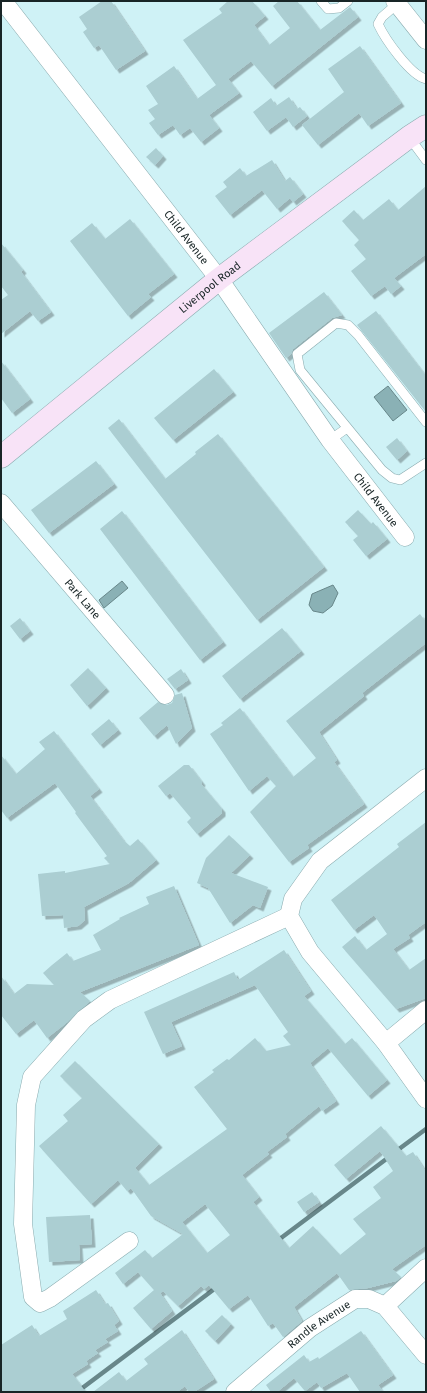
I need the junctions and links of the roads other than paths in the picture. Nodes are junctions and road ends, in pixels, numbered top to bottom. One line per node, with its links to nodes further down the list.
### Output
1 (3, 1): 9 (street, Child Avenue)
2 (321, 1): 3 (lane)
3 (348, 1)
4 (396, 3): 5 (street); 6 (lane)
5 (426, 40)
6 (426, 79)
7 (418, 132): 8 (lane); 9 (main road, Liverpool Road)
8 (426, 160)
9 (219, 279): 12 (street, Child Avenue); 13 (main road, Liverpool Road)
10 (426, 422): 11 (lane)
11 (347, 428): 12 (lane); 14 (lane)
12 (330, 440): 16 (street, Child Avenue)
13 (1, 457)
14 (426, 464)
15 (1, 503): 17 (street, Park Lane)
16 (405, 536)
17 (165, 695)
18 (426, 778): 19 (street)
19 (289, 916): 21 (street); 23 (street)
20 (426, 1010): 21 (street)
21 (386, 1044): 22 (street)
22 (426, 1099)
23 (129, 1241)
24 (426, 1268): 25 (street)
25 (385, 1306): 26 (street); 27 (street, Randle Avenue)
26 (426, 1355)
27 (236, 1392)

